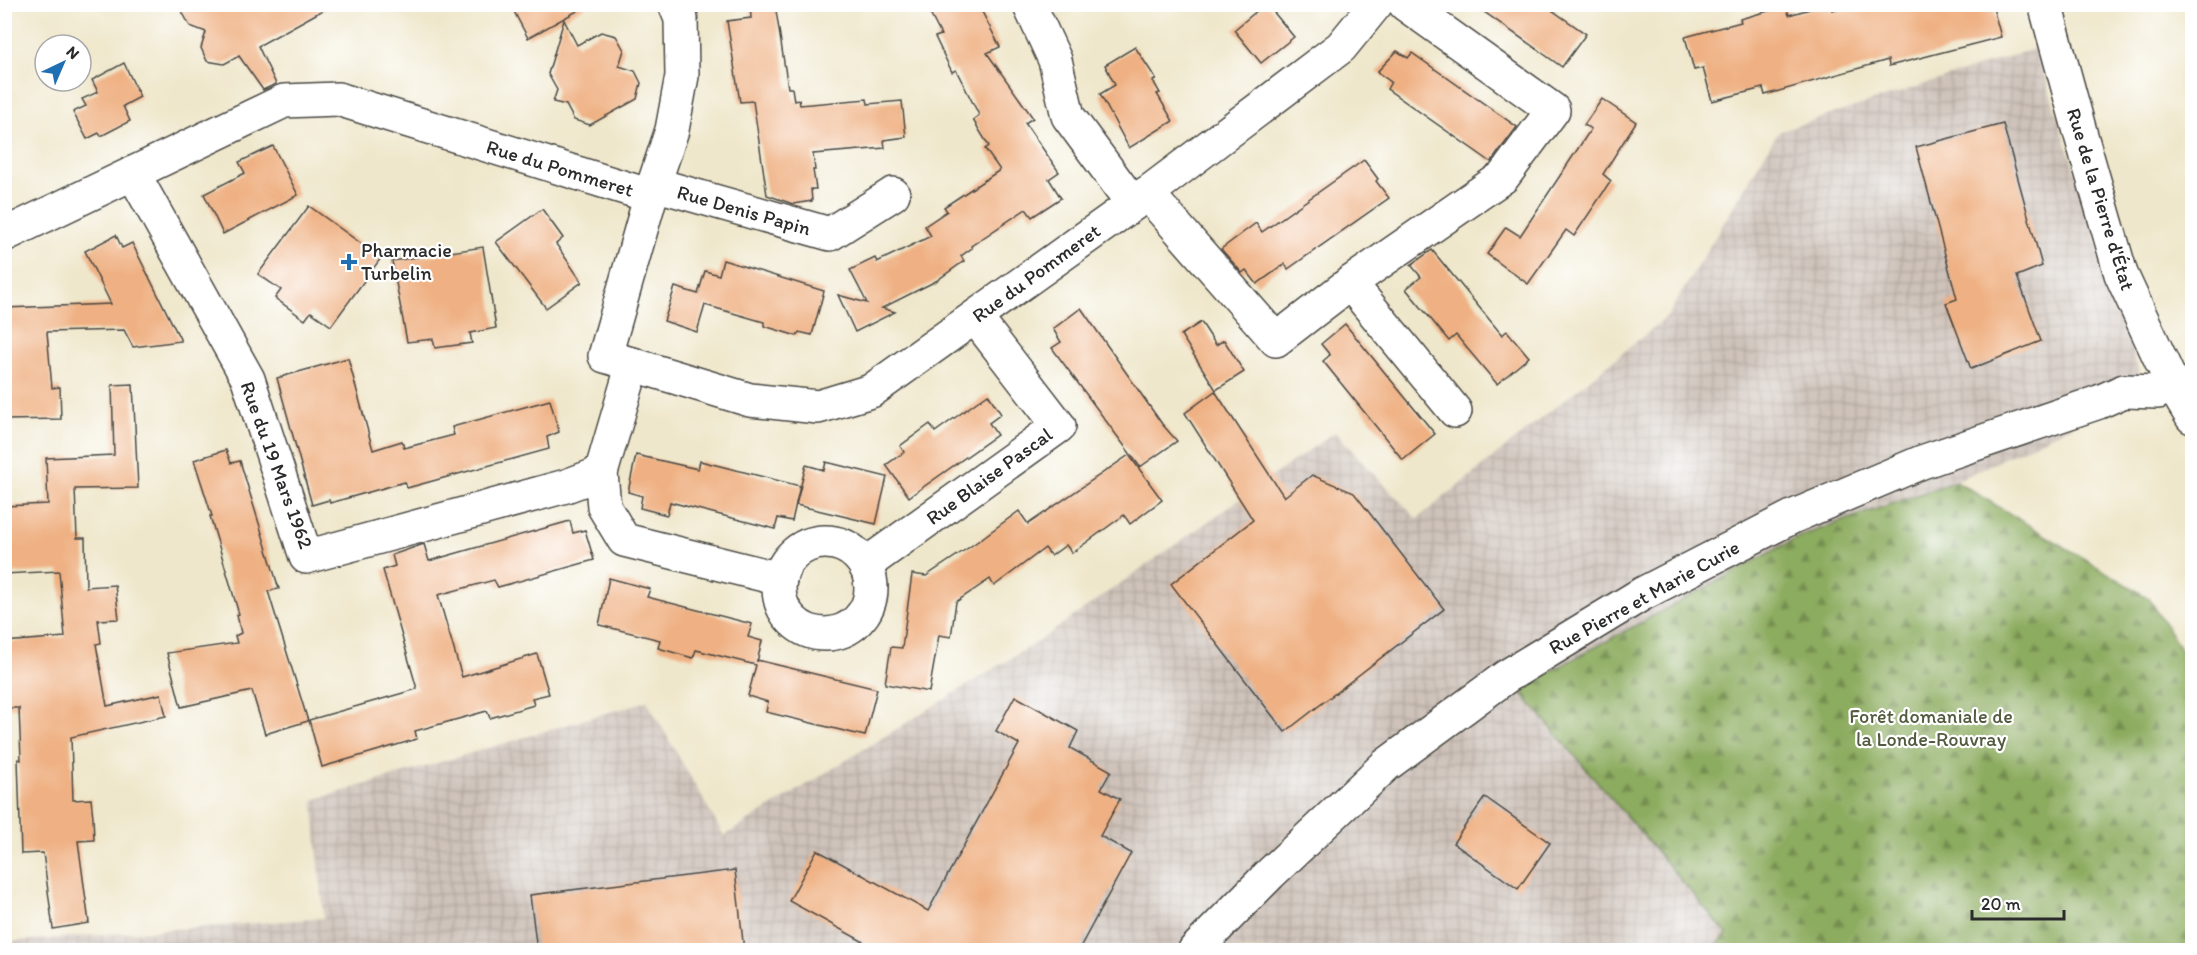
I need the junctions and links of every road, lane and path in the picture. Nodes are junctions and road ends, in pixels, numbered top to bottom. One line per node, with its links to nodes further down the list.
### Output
1 (675, 4): 7 (street)
2 (1029, 4): 9 (street)
3 (1376, 4): 9 (street, Rue du Pommeret)
4 (1405, 4): 11 (street)
5 (2045, 4): 14 (street, Rue de la Pierre d'État)
6 (132, 173): 7 (street, Rue du Pommeret); 10 (street, Rue du Pommeret); 17 (street, Rue du 19 Mars 1962)
7 (653, 190): 8 (street, Rue Denis Papin); 13 (street, Rue du Pommeret)
8 (893, 194)
9 (1140, 199): 11 (street); 12 (street, Rue du Pommeret)
10 (4, 235)
11 (1350, 283): 15 (street)
12 (975, 317): 13 (street, Rue du Pommeret); 18 (street, Rue Blaise Pascal)
13 (633, 364): 17 (street)
14 (2172, 384): 16 (street, Rue de la Pierre d'État); 20 (street, Rue Pierre et Marie Curie)
15 (1455, 411)
16 (2193, 417)
17 (601, 473): 19 (street)
18 (865, 565): 19 (street); 19 (street)
19 (780, 579)
20 (1195, 951)

